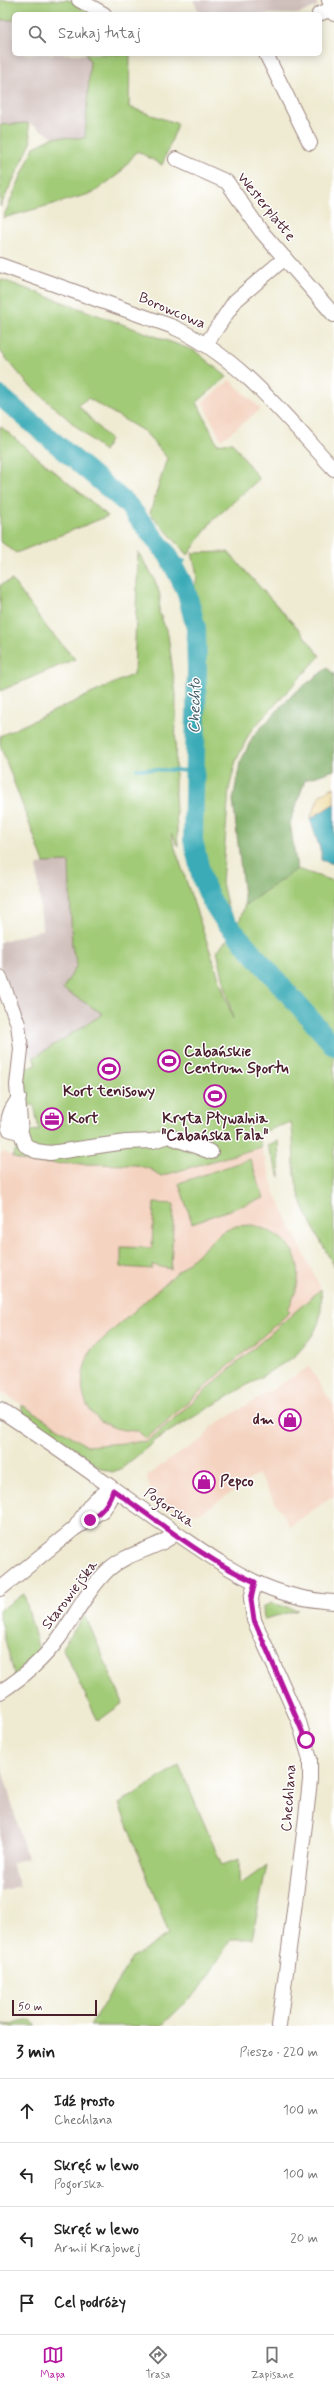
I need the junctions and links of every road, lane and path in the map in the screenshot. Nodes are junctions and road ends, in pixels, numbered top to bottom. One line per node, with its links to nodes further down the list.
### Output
1 (79, 0): 2 (street)
2 (100, 12)
3 (267, 56): 4 (street)
4 (310, 143)
5 (176, 159): 6 (street, Westerplatte)
6 (285, 258): 8 (street, Westerplatte); 9 (street, Westerplatte)
7 (0, 265): 9 (street, Borowcowa)
8 (334, 315)
9 (206, 344): 10 (street, Borowcowa)
10 (334, 469)
11 (0, 977): 12 (street)
12 (212, 1152)
13 (0, 1410): 14 (street, Pogorska)
14 (113, 1490): 15 (street, Pogorska); 17 (street)
15 (176, 1533): 16 (street, Pogorska); 19 (street, Starowiejska)
16 (255, 1582): 18 (street, Pogorska); 20 (street, Chechlana)
17 (0, 1589)
18 (334, 1602)
19 (0, 1692)
20 (279, 2026)

